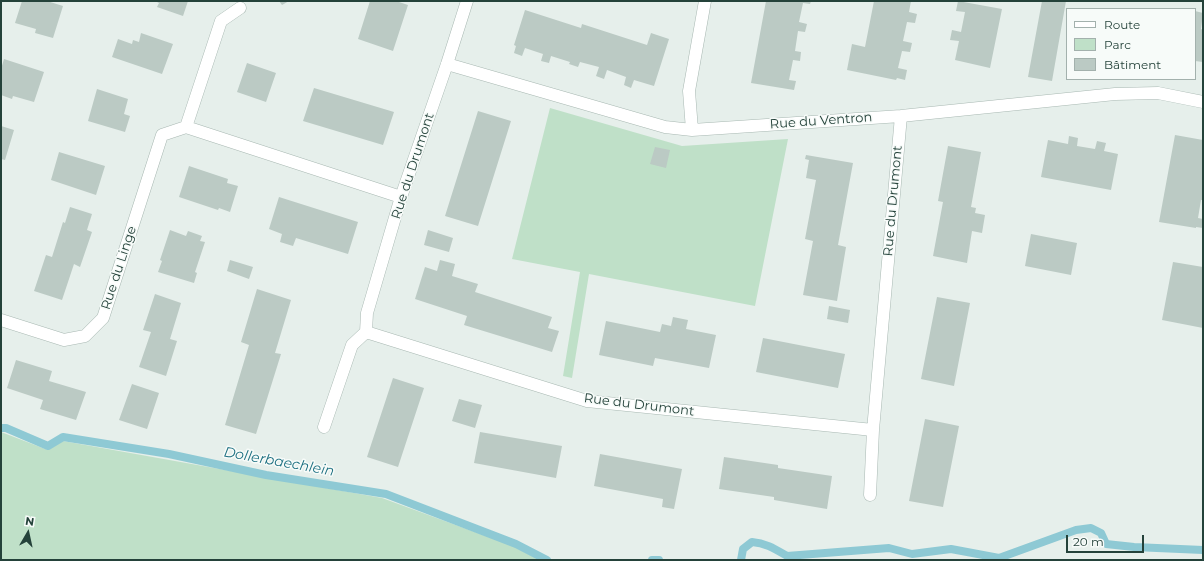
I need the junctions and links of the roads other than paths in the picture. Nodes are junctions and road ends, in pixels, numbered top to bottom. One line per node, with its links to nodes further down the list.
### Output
1 (466, 1): 4 (street, Rue du Drumont)
2 (705, 1): 8 (street)
3 (240, 8): 7 (street)
4 (447, 64): 8 (street, Rue du Ventron); 9 (street, Rue du Drumont)
5 (1203, 102): 6 (street, Rue du Ventron)
6 (901, 116): 8 (street, Rue du Ventron); 13 (street, Rue du Drumont)
7 (186, 127): 9 (street); 10 (street, Rue du Linge)
8 (692, 130)
9 (401, 197): 11 (street, Rue du Drumont)
10 (1, 320)
11 (366, 332): 12 (street); 13 (street, Rue du Drumont)
12 (324, 427)
13 (873, 430): 14 (street, Rue du Drumont)
14 (870, 495)

